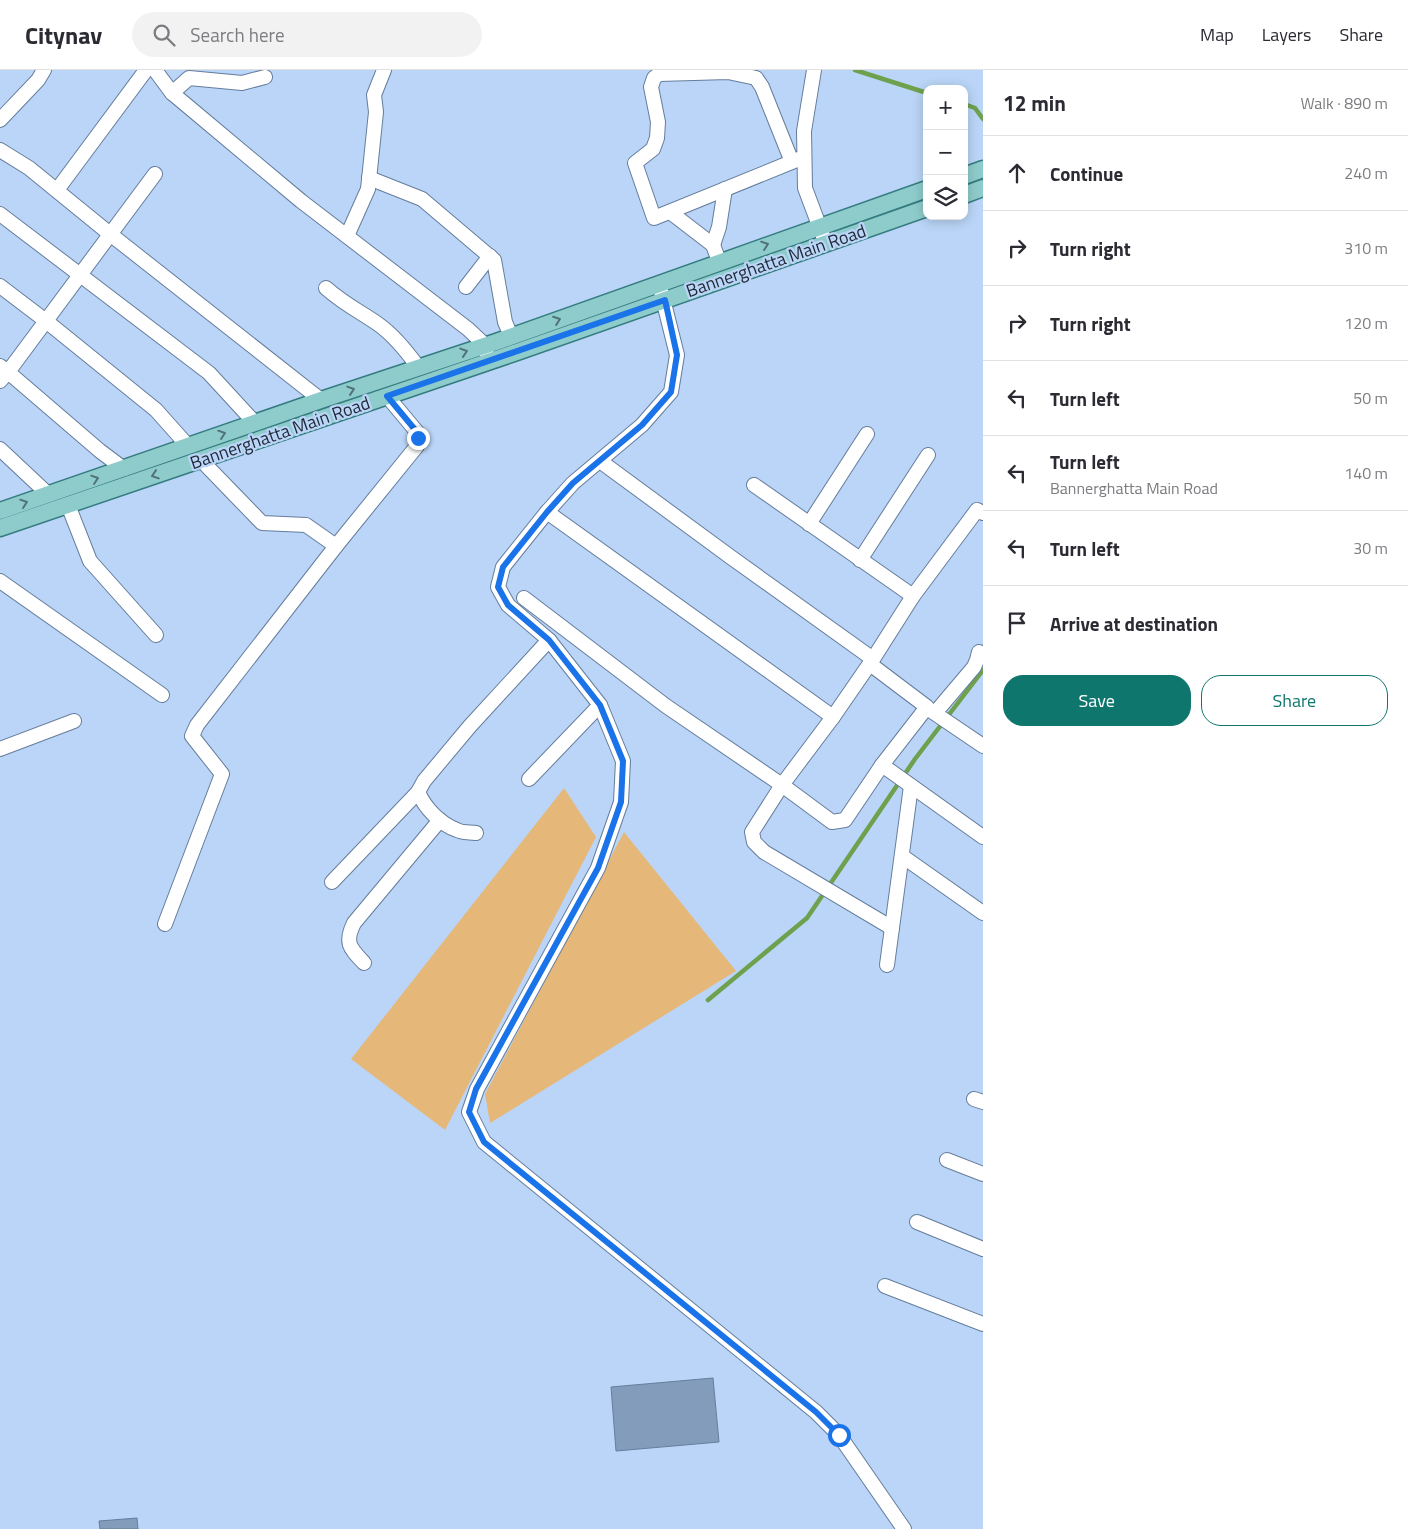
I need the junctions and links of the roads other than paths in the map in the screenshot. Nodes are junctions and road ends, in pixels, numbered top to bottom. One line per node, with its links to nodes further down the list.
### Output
1 (44, 70): 8 (street)
2 (146, 70): 17 (street)
3 (155, 70): 7 (street)
4 (384, 70): 14 (street)
5 (814, 70): 10 (street)
6 (265, 76): 7 (street)
7 (172, 93): 25 (street)
8 (0, 120)
9 (0, 150): 17 (street)
10 (798, 159): 16 (street); 21 (street); 23 (street)
11 (983, 169): 13 (main road)
12 (155, 174): 24 (street)
13 (967, 175)
14 (369, 178): 25 (street); 28 (street)
15 (983, 188): 19 (main road)
16 (725, 189): 21 (street); 27 (street)
17 (57, 190): 24 (street)
18 (923, 190): 23 (main road)
19 (968, 194)
20 (923, 209): 26 (main road, Bannerghatta Main Road)
21 (670, 212): 27 (street)
22 (0, 214): 30 (street)
23 (819, 226): 26 (street); 29 (main road, one-way to 23)
24 (110, 234): 30 (street); 42 (street)
25 (347, 236): 38 (street)
26 (826, 244): 35 (main road, Bannerghatta Main Road)
27 (713, 245): 29 (street)
28 (490, 256): 33 (street); 37 (street)
29 (719, 261): 31 (main road)
30 (80, 275): 36 (street); 43 (street)
31 (658, 283): 35 (street); 37 (main road, one-way to 31)
32 (0, 286): 36 (street)
33 (466, 287)
34 (326, 288): 39 (street)
35 (665, 300): 38 (main road, Bannerghatta Main Road); 49 (street)
36 (46, 321): 40 (street); 45 (street)
37 (511, 336): 38 (main road)
38 (487, 353): 39 (main road, one-way to 38); 41 (main road, Bannerghatta Main Road)
39 (418, 368): 42 (main road, one-way to 39)
40 (3, 373): 50 (street)
41 (387, 396): 48 (main road, Bannerghatta Main Road); 59 (street)
42 (321, 400): 43 (main road)
43 (255, 423): 45 (main road, one-way to 43)
44 (867, 434): 57 (street)
45 (188, 446): 50 (main road)
46 (0, 449): 52 (street)
47 (928, 455): 60 (street)
48 (201, 460): 53 (main road, Bannerghatta Main Road, one-way to 53); 59 (street)
49 (600, 461): 56 (street); 67 (street)
50 (124, 469): 52 (main road, one-way to 50)
51 (754, 485): 57 (street)
52 (48, 494): 55 (main road, one-way to 52)
53 (68, 505): 58 (main road, Bannerghatta Main Road); 64 (street)
54 (981, 508): 62 (street)
55 (0, 511)
56 (547, 512): 65 (street); 71 (street)
57 (809, 524): 60 (street)
58 (0, 528)
59 (336, 546): 86 (street)
60 (860, 560): 62 (street)
61 (0, 581): 68 (street)
62 (913, 596): 67 (street)
63 (524, 598): 77 (street)
64 (156, 635)
65 (549, 640): 69 (street); 79 (street)
66 (979, 652): 70 (street)
67 (872, 662): 70 (street); 71 (street)
68 (162, 695)
69 (600, 705): 76 (street); 96 (street)
70 (931, 710): 73 (street); 75 (street)
71 (833, 717): 77 (street)
72 (74, 721): 74 (street)
73 (983, 746)
74 (0, 749)
75 (882, 765): 77 (street); 78 (street)
76 (529, 779)
77 (782, 784): 87 (street)
78 (911, 786): 82 (street); 83 (street)
79 (418, 792): 80 (street); 84 (street)
80 (440, 820): 81 (street); 88 (street)
81 (476, 833)
82 (983, 837)
83 (902, 856): 85 (street); 87 (street)
84 (332, 882)
85 (983, 913)
86 (164, 924)
87 (892, 928): 89 (street)
88 (364, 963)
89 (887, 965)
90 (947, 1160): 91 (street)
91 (983, 1174)
92 (917, 1222): 93 (street)
93 (983, 1249)
94 (885, 1286): 95 (street)
95 (983, 1324)
96 (904, 1529)

